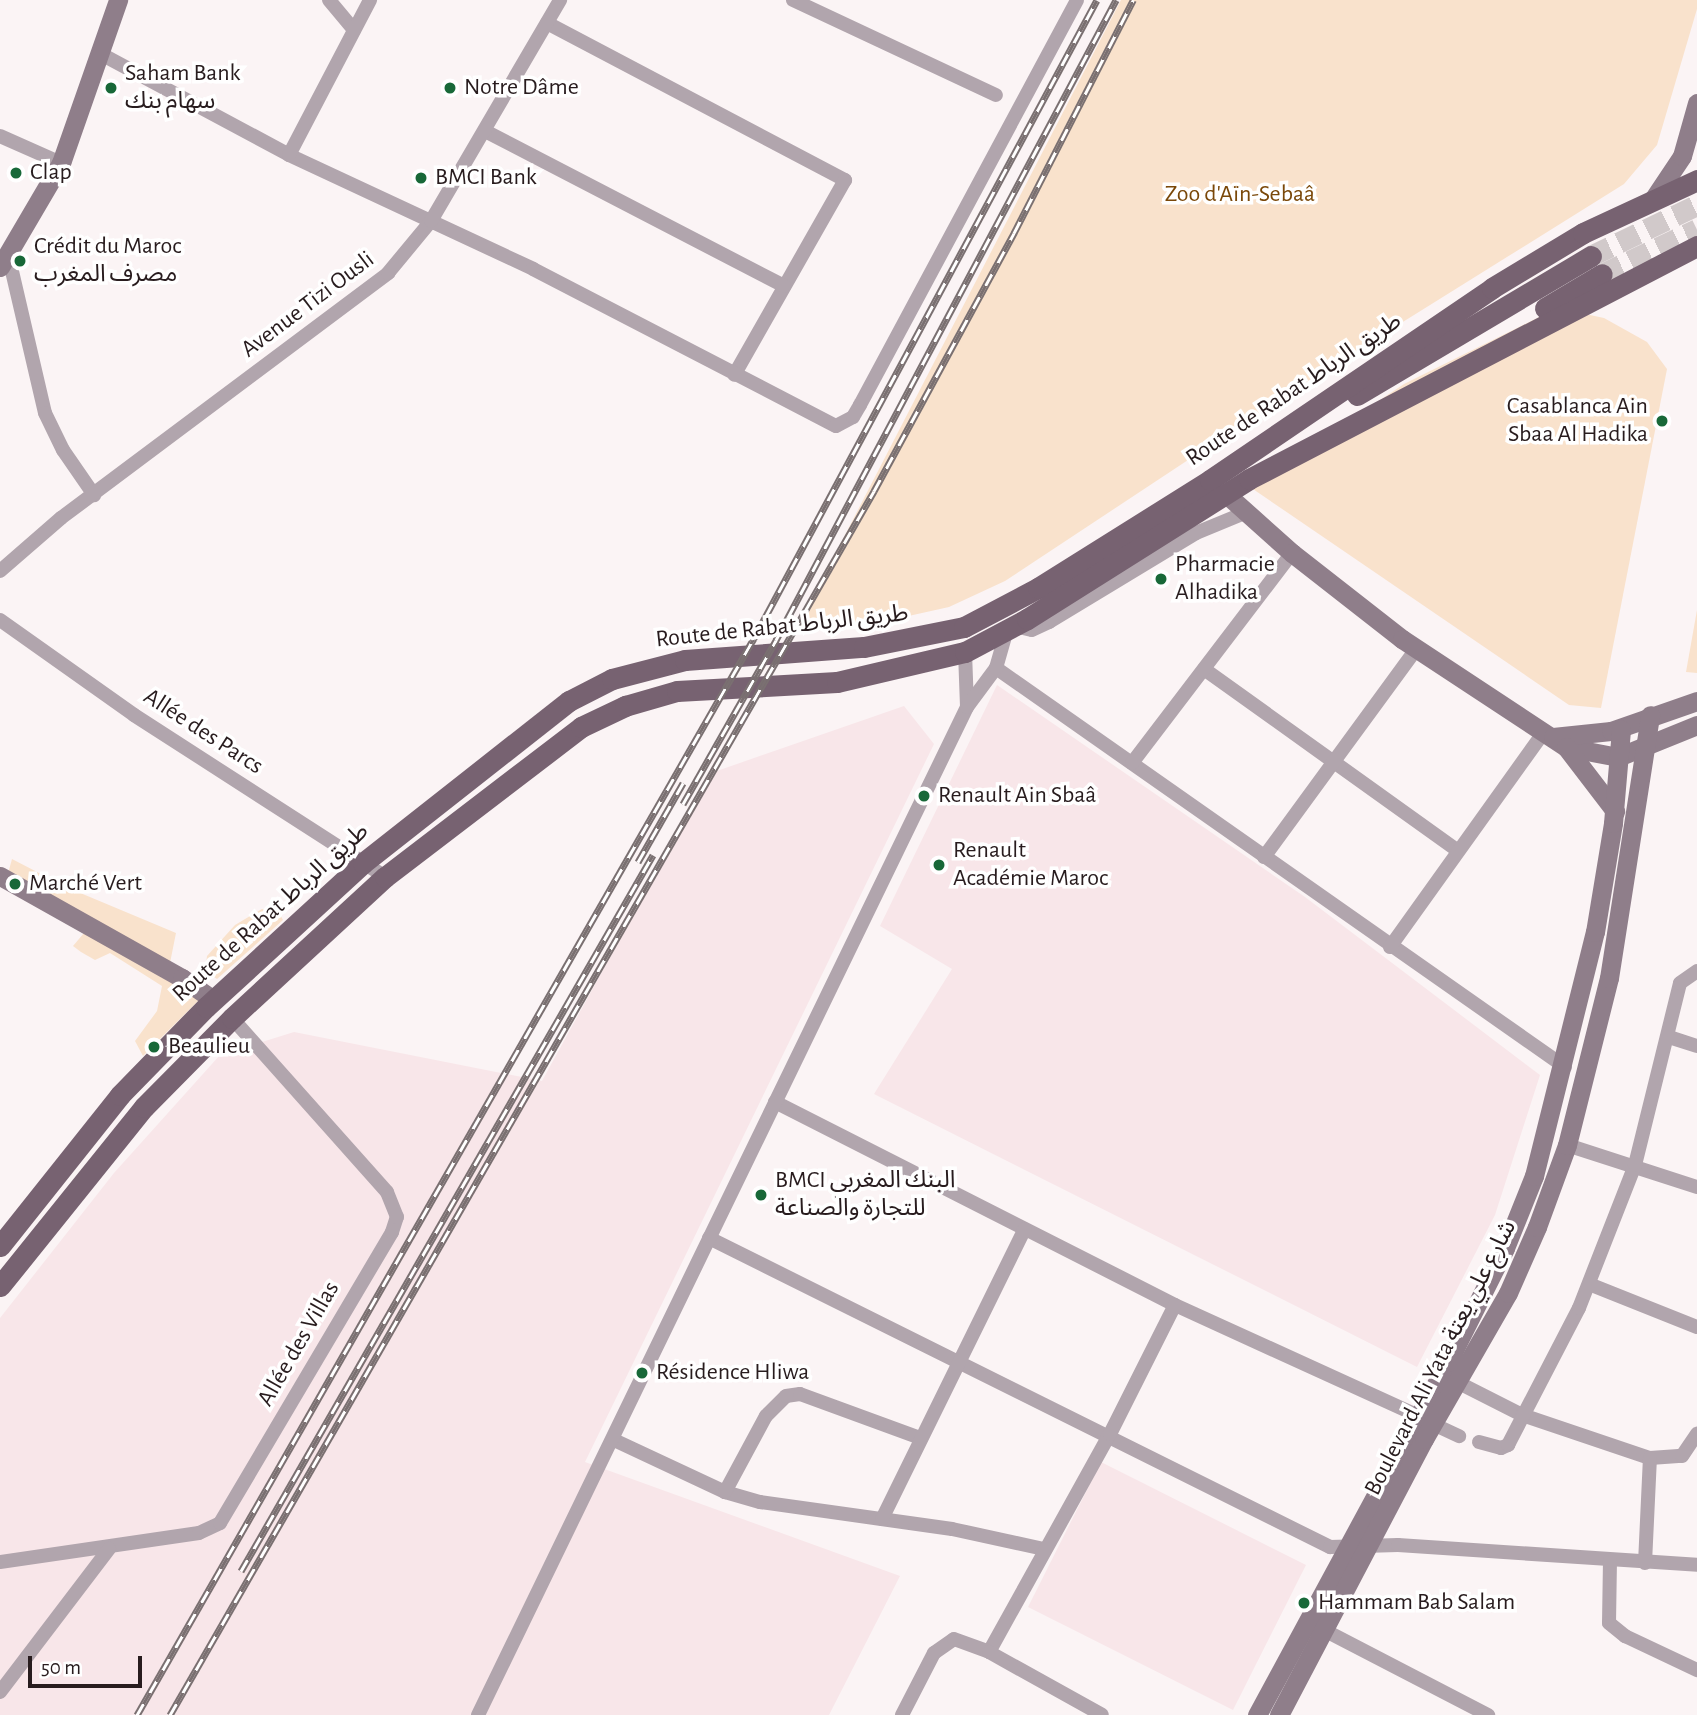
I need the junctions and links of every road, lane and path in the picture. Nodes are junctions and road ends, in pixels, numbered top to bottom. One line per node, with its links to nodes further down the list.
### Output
1 (118, 0): 9 (street)
2 (328, 0): 8 (street)
3 (370, 0): 8 (street)
4 (560, 0): 7 (street, Avenue Tizi Ousli)
5 (793, 0): 10 (street)
6 (1077, 0): 22 (street)
7 (547, 23): 12 (street, Avenue Tizi Ousli); 21 (street)
8 (354, 30): 14 (street)
9 (102, 54): 14 (street); 15 (street)
10 (996, 95)
11 (1697, 103): 17 (street)
12 (485, 131): 18 (street, Avenue Tizi Ousli); 21 (street)
13 (0, 136): 15 (street)
14 (289, 155): 18 (street)
15 (61, 163): 20 (street)
16 (1697, 180): 17 (main road, Route de Rabat طريق الرباط)
17 (1654, 198): 24 (main road, Route de Rabat طريق الرباط)
18 (431, 221): 22 (street); 26 (street, Avenue Tizi Ousli)
19 (1697, 246): 23 (main road, Route de Rabat طريق الرباط)
20 (4, 261): 26 (street)
21 (784, 286): 22 (street)
22 (734, 375)
23 (1249, 479): 24 (main road); 25 (main road, Route de Rabat طريق الرباط)
24 (1210, 480): 49 (main road, Route de Rabat طريق الرباط)
25 (1226, 494): 27 (street); 31 (main road, Route de Rabat طريق الرباط)
26 (94, 495): 29 (street, Avenue Tizi Ousli)
27 (1247, 512): 28 (street); 31 (street)
28 (1292, 553): 32 (street); 35 (street)
29 (0, 572)
30 (0, 620): 49 (street, Allée des Parcs)
31 (1011, 629): 33 (main road, Route de Rabat طريق الرباط); 34 (street)
32 (1417, 648): 41 (street); 45 (street)
33 (965, 652): 37 (street); 51 (main road, Route de Rabat طريق الرباط)
34 (996, 668): 37 (street); 44 (street)
35 (1204, 669): 44 (street); 45 (street)
36 (1697, 701): 38 (street)
37 (967, 707): 59 (street)
38 (1650, 715): 40 (street); 42 (street, Boulevard Ali Yata شارع علي يعتة)
39 (1697, 725): 42 (street)
40 (1621, 729): 41 (street); 43 (street, Boulevard Ali Yata شارع علي يعتة)
41 (1554, 739): 43 (street); 46 (street); 47 (street)
42 (1644, 748): 43 (street); 60 (street, Boulevard Ali Yata شارع علي يعتة)
43 (1618, 757): 46 (street, Boulevard Ali Yata شارع علي يعتة)
44 (1132, 763): 48 (street)
45 (1333, 763): 47 (street); 48 (street)
46 (1615, 811): 58 (street, Boulevard Ali Yata شارع علي يعتة)
47 (1458, 851): 52 (street)
48 (1264, 857): 52 (street)
49 (363, 863): 51 (street, Allée des Parcs); 54 (main road, Route de Rabat طريق الرباط)
50 (0, 876): 54 (street)
51 (385, 877): 55 (main road, Route de Rabat طريق الرباط)
52 (1390, 947): 58 (street)
53 (1697, 971): 56 (street)
54 (213, 1000): 65 (main road, Route de Rabat طريق الرباط)
55 (232, 1018): 67 (main road, Route de Rabat طريق الرباط); 84 (street, Allée des Villas)
56 (1669, 1037): 57 (street); 61 (street)
57 (1697, 1046)
58 (1565, 1067): 73 (street, Boulevard Ali Yata شارع علي يعتة)
59 (775, 1102): 63 (street); 64 (street)
60 (1567, 1144): 61 (street); 71 (street, Boulevard Ali Yata شارع علي يعتة)
61 (1635, 1165): 62 (street); 66 (street)
62 (1697, 1186)
63 (1025, 1229): 68 (street); 70 (street)
64 (709, 1238): 70 (street); 78 (street)
65 (0, 1247)
66 (1589, 1284): 69 (street); 72 (street)
67 (0, 1286)
68 (1175, 1305): 73 (street); 74 (street)
69 (1697, 1326)
70 (958, 1360): 74 (street); 77 (street)
71 (1457, 1382): 72 (street); 73 (street, Boulevard Ali Yata شارع علي يعتة)
72 (1522, 1415): 79 (street); 80 (street)
73 (1426, 1420): 76 (street); 83 (street, Boulevard Ali Yata شارع علي يعتة); 86 (street, Boulevard Ali Yata شارع علي يعتة)
74 (1110, 1434): 85 (street); 86 (street)
75 (1697, 1434): 80 (street)
76 (1459, 1436)
77 (920, 1438): 81 (street); 82 (street)
78 (614, 1440): 81 (street); 95 (street)
79 (1479, 1442)
80 (1650, 1458): 89 (street)
81 (725, 1492): 82 (street)
82 (882, 1518): 85 (street)
83 (1370, 1546): 86 (street); 87 (street); 91 (street, Boulevard Ali Yata شارع علي يعتة)
84 (109, 1549): 88 (street, Allée des Villas); 94 (street)
85 (1044, 1549): 92 (street)
86 (1346, 1550): 98 (street, Boulevard Ali Yata شارع علي يعتة)
87 (1610, 1560): 89 (street); 93 (street)
88 (0, 1562)
89 (1645, 1563): 90 (street)
90 (1697, 1565)
91 (1324, 1630): 99 (street, Boulevard Ali Yata شارع علي يعتة); 100 (street)
92 (989, 1651): 96 (street); 97 (street)
93 (1697, 1670)
94 (0, 1692)
95 (478, 1715)
96 (902, 1715)
97 (1102, 1715)
98 (1257, 1715)
99 (1279, 1715)
100 (1488, 1715)

